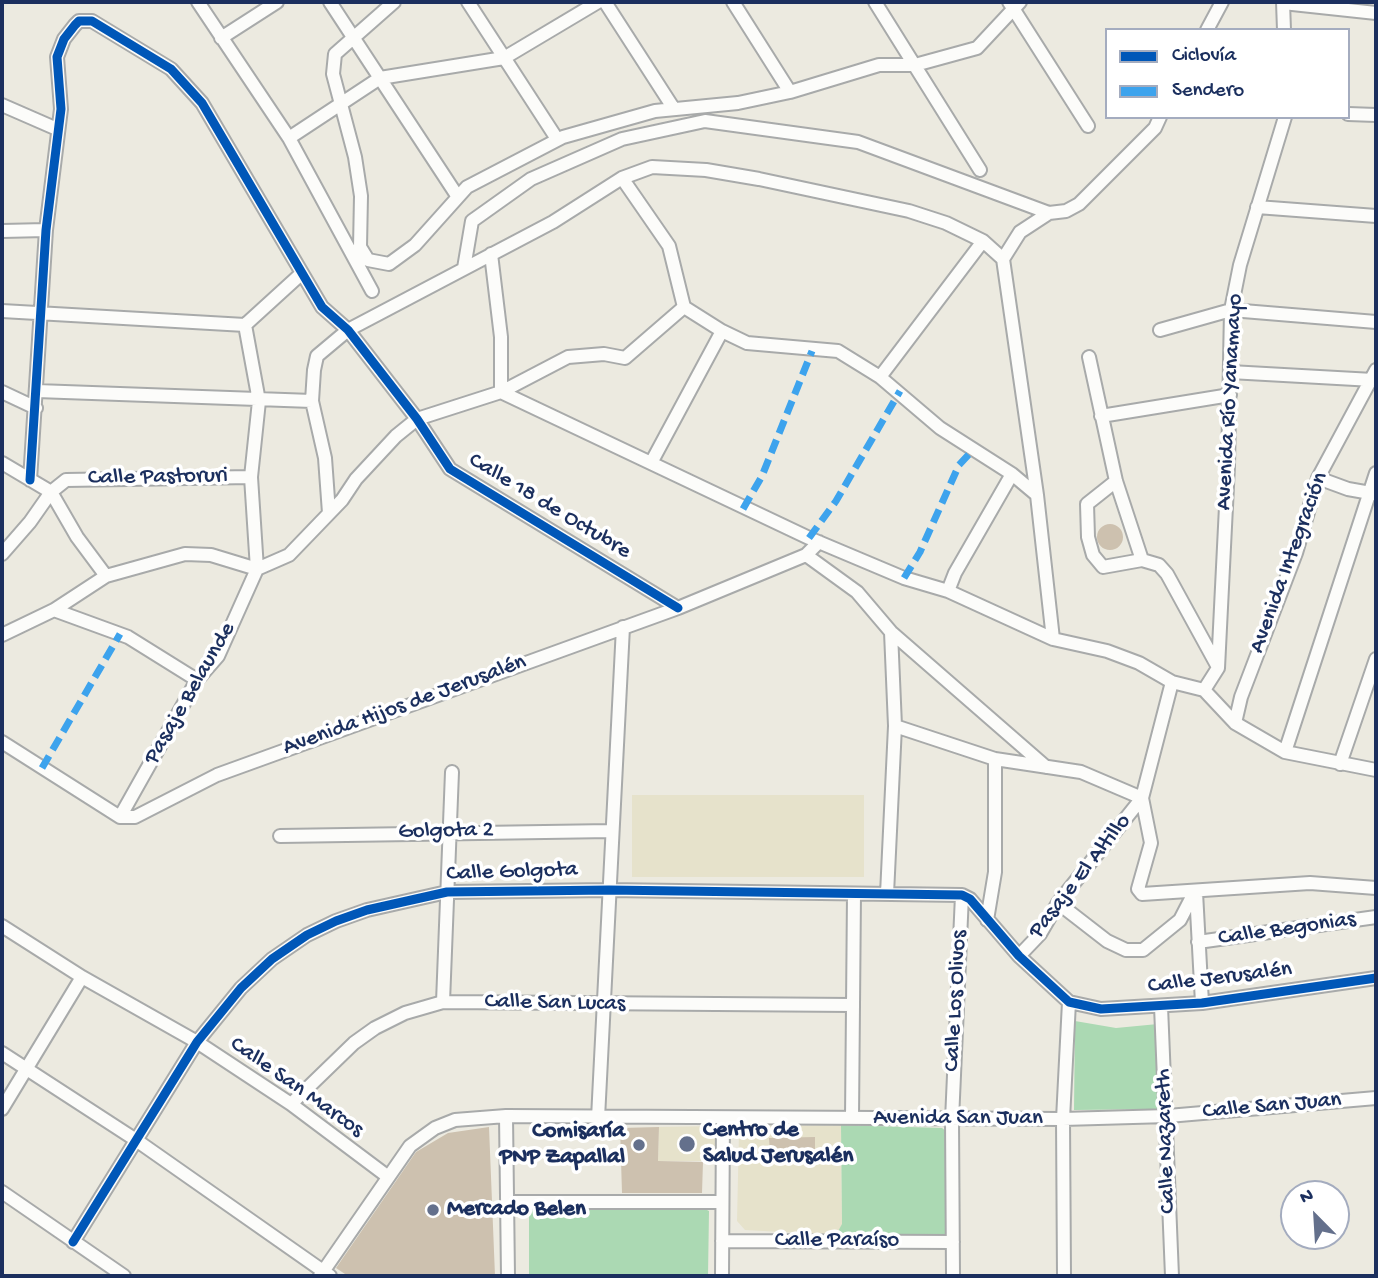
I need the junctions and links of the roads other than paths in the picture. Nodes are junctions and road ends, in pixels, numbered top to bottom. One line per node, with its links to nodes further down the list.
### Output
1 (198, 2): 17 (street)
2 (277, 2): 17 (street)
3 (330, 2): 16 (street)
4 (394, 2): 16 (street)
5 (468, 2): 18 (street)
6 (598, 2): 18 (street)
7 (605, 2): 24 (street)
8 (733, 2): 21 (street)
9 (876, 2): 19 (street)
10 (1222, 2): 14 (street)
11 (1283, 3): 13 (street); 15 (street)
12 (1014, 4): 19 (street); 29 (street)
13 (1376, 13)
14 (1208, 28)
15 (1284, 28)
16 (353, 36): 20 (street); 22 (street)
17 (220, 38): 31 (street)
18 (504, 58): 20 (street); 32 (street)
19 (915, 65): 21 (street); 33 (street)
20 (380, 78): 22 (street); 35 (street)
21 (790, 92): 24 (street)
22 (341, 104): 31 (street); 35 (street)
23 (2, 105): 30 (street)
24 (674, 109): 32 (street)
25 (1350, 114): 26 (street)
26 (1376, 115)
27 (1159, 119): 37 (street)
28 (1284, 119): 36 (street, Avenida Río Yanamayo)
29 (1088, 126)
30 (57, 129): 39 (street); 45 (street, Calle 18 de Octubre)
31 (289, 138): 46 (street)
32 (557, 139): 35 (street)
33 (980, 170)
34 (622, 178): 41 (street); 42 (street); 47 (street)
35 (458, 197)
36 (1257, 207): 38 (street); 49 (street, Avenida Río Yanamayo)
37 (1049, 213): 43 (street); 44 (street)
38 (1376, 216)
39 (47, 230): 40 (street); 50 (street)
40 (2, 232)
41 (983, 241): 43 (street); 59 (street)
42 (491, 254): 44 (street); 62 (street)
43 (1003, 259): 79 (street)
44 (464, 268): 53 (street)
45 (301, 274): 52 (street); 53 (street, Calle 18 de Octubre)
46 (372, 290)
47 (684, 307): 55 (street); 62 (street)
48 (2, 310): 50 (street)
49 (1231, 310): 51 (street); 54 (street); 57 (street, Avenida Río Yanamayo)
50 (41, 312): 52 (street); 60 (street)
51 (1376, 323)
52 (245, 325): 64 (street)
53 (348, 330): 65 (street); 68 (street, Calle 18 de Octubre)
54 (1160, 330)
55 (722, 331): 59 (street); 70 (street)
56 (1089, 357): 67 (street)
57 (1230, 372): 58 (street); 63 (street, Avenida Río Yanamayo)
58 (1375, 375): 74 (street, Avenida Integración)
59 (880, 376): 72 (street)
60 (37, 391): 64 (street); 66 (street)
61 (2, 392): 66 (street)
62 (501, 392): 68 (street); 70 (street)
63 (1230, 395): 67 (street); 95 (street, Avenida Río Yanamayo)
64 (259, 401): 65 (street); 73 (street)
65 (312, 401): 80 (street)
66 (36, 408): 75 (street)
67 (1101, 416): 76 (street)
68 (417, 419): 80 (street); 88 (street, Calle 18 de Octubre)
69 (2, 463): 75 (street)
70 (651, 463): 81 (street)
71 (1376, 473): 78 (street)
72 (1012, 474): 79 (street); 87 (street)
73 (251, 477): 77 (street, Calle Pastoruri); 85 (street)
74 (1318, 478): 78 (street); 99 (street, Avenida Integración)
75 (30, 480): 77 (street)
76 (1115, 481): 84 (street); 84 (street)
77 (51, 492): 82 (street); 86 (street)
78 (1372, 493): 102 (street)
79 (1037, 495): 93 (street)
80 (329, 513): 85 (street)
81 (819, 542): 83 (street, Avenida Hijos de Jerusalén); 87 (street)
82 (2, 554)
83 (806, 555): 88 (street, Avenida Hijos de Jerusalén); 91 (street)
84 (1142, 560): 95 (street)
85 (257, 569): 86 (street); 96 (street, Pasaje Belaunde)
86 (106, 576): 89 (street)
87 (948, 591): 93 (street)
88 (678, 608): 90 (street, Avenida Hijos de Jerusalén)
89 (54, 610): 92 (street); 96 (street)
90 (623, 627): 109 (street, Avenida Hijos de Jerusalén); 110 (street)
91 (891, 632): 100 (street); 105 (street)
92 (2, 635)
93 (1053, 639): 97 (street)
94 (1376, 659): 104 (street)
95 (1218, 668): 98 (street, Avenida Río Yanamayo)
96 (197, 680): 109 (street, Pasaje Belaunde)
97 (1172, 682): 98 (street); 108 (street)
98 (1204, 690): 99 (street)
99 (1235, 723): 102 (street)
100 (895, 726): 103 (street); 118 (street)
101 (2, 742): 109 (street)
102 (1285, 752): 104 (street)
103 (995, 759): 105 (street); 122 (street)
104 (1340, 764): 106 (street)
105 (1048, 768): 108 (street)
106 (1376, 770)
107 (452, 772): 111 (street)
108 (1142, 798): 115 (street); 120 (street, Pasaje El Altillo)
109 (120, 817)
110 (611, 831): 111 (street, Golgota 2); 114 (street)
111 (449, 832): 112 (street, Golgota 2); 116 (street)
112 (281, 836)
113 (1376, 888): 115 (street)
114 (609, 890): 116 (street, Calle Golgota); 117 (street, Calle Golgota); 131 (street)
115 (1195, 891): 120 (street); 124 (street)
116 (447, 892): 128 (street); 134 (street, Calle Golgota)
117 (853, 894): 118 (street, Calle Golgota); 132 (street)
118 (887, 894): 119 (street, Calle Golgota)
119 (962, 895): 122 (street); 146 (street, Calle Los Olivos)
120 (1058, 904): 125 (street, Pasaje El Altillo)
121 (1376, 917): 124 (street, Calle Begonias)
122 (987, 920): 125 (street)
123 (2, 926): 126 (street, Calle San Marcos)
124 (1198, 942): 130 (street)
125 (1019, 956): 129 (street)
126 (82, 977): 134 (street, Calle San Marcos); 136 (street)
127 (1376, 978): 130 (street, Calle Jerusalén)
128 (443, 1002): 131 (street, Calle San Lucas); 138 (street, Calle San Lucas)
129 (1069, 1002): 133 (street, Calle Jerusalén); 145 (street)
130 (1202, 1003): 133 (street, Calle Jerusalén)
131 (605, 1005): 132 (street, Calle San Lucas); 142 (street)
132 (853, 1005): 144 (street)
133 (1161, 1006): 141 (street, Calle Nazareth)
134 (197, 1042): 138 (street, Calle San Marcos); 147 (street, Calle Golgota)
135 (2, 1053): 136 (street)
136 (27, 1070): 139 (street); 147 (street)
137 (1376, 1098): 141 (street, Calle San Juan)
138 (291, 1104): 148 (street, Calle San Marcos)
139 (2, 1109)
140 (506, 1116): 142 (street, Avenida San Juan); 148 (street, Avenida San Juan); 150 (street)
141 (1168, 1116): 145 (street, Avenida San Juan); 161 (street, Calle Nazareth)
142 (598, 1118): 143 (street, Avenida San Juan)
143 (723, 1118): 144 (street, Avenida San Juan); 151 (street)
144 (852, 1118): 146 (street, Avenida San Juan)
145 (1063, 1119): 146 (street, Avenida San Juan); 160 (street)
146 (952, 1120): 154 (street, Calle Los Olivos)
147 (136, 1140): 153 (street, Calle Golgota); 155 (street)
148 (387, 1176): 155 (street, Avenida San Juan)
149 (2, 1192): 153 (street)
150 (509, 1202): 151 (street); 157 (street)
151 (722, 1202): 152 (street)
152 (722, 1241): 154 (street, Calle Paraíso); 158 (street)
153 (73, 1242): 156 (street)
154 (953, 1242): 159 (street, Calle Los Olivos)
155 (325, 1275)
156 (124, 1276)
157 (508, 1276)
158 (722, 1276)
159 (953, 1276)
160 (1064, 1276)
161 (1172, 1276)

